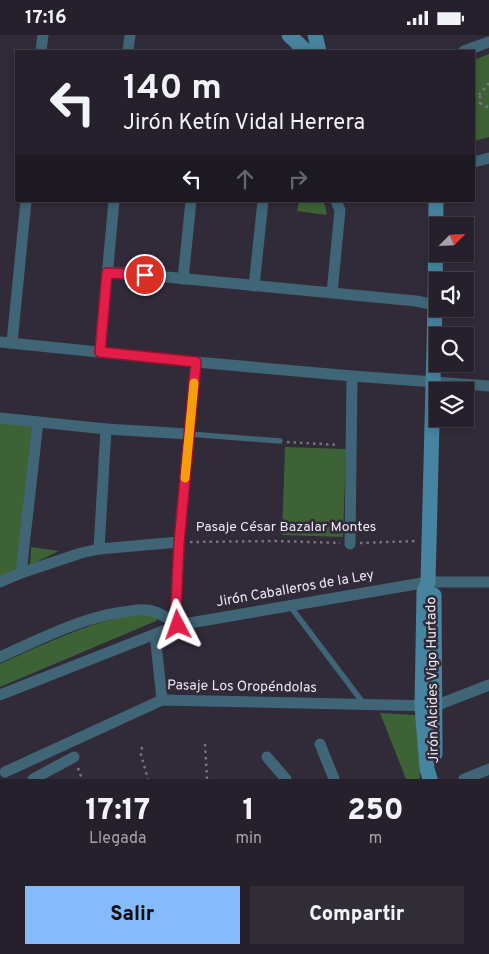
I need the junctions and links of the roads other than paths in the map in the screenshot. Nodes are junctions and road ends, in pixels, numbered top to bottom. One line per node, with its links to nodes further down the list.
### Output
1 (43, 35): 6 (street)
2 (130, 35): 7 (street)
3 (289, 35): 8 (street)
4 (315, 35): 9 (street)
5 (489, 42): 10 (street)
6 (41, 50)
7 (128, 50)
8 (305, 50)
9 (319, 50)
10 (467, 50)
11 (489, 159): 12 (street)
12 (475, 162)
13 (26, 202): 27 (street)
14 (114, 202): 20 (street)
15 (191, 202): 21 (street)
16 (263, 202): 22 (street)
17 (336, 202): 23 (street)
18 (436, 202): 19 (street, Jirón Alcides Vigo Hurtado)
19 (435, 272)
20 (107, 273): 21 (street); 28 (street)
21 (183, 279): 22 (street)
22 (254, 286): 23 (street)
23 (332, 293): 24 (street)
24 (429, 304)
25 (435, 317): 31 (street, Jirón Alcides Vigo Hurtado)
26 (0, 342): 27 (street)
27 (12, 343): 28 (street)
28 (100, 352): 29 (street)
29 (196, 362): 30 (street); 36 (street)
30 (352, 376): 31 (street); 39 (street)
31 (433, 381): 32 (street); 43 (street, Jirón Alcides Vigo Hurtado)
32 (489, 386)
33 (0, 418): 34 (street)
34 (38, 422): 35 (street); 41 (street)
35 (106, 429): 36 (street); 40 (street)
36 (189, 434): 37 (lane); 38 (street)
37 (280, 441)
38 (179, 543): 40 (street, Pasaje César Bazalar Montes); 46 (street)
39 (350, 544)
40 (99, 549): 41 (street, Pasaje César Bazalar Montes)
41 (21, 573): 42 (street, Pasaje César Bazalar Montes)
42 (0, 582)
43 (428, 582): 44 (street, Jirón Caballeros de la Ley); 45 (street, Jirón Caballeros de la Ley); 53 (street, Jirón Alcides Vigo Hurtado)
44 (489, 582)
45 (289, 605): 46 (street, Jirón Caballeros de la Ley); 52 (lane)
46 (178, 625): 47 (street, Jirón Caballeros de la Ley); 48 (street)
47 (155, 634): 50 (street, Jirón Caballeros de la Ley); 51 (street)
48 (0, 657)
49 (489, 685): 53 (street)
50 (0, 695)
51 (162, 700): 52 (street, Pasaje Los Oropéndolas); 58 (street, Pasaje Los Oropéndolas)
52 (364, 704): 53 (street, Pasaje Los Oropéndolas)
53 (428, 706): 62 (street, Jirón Alcides Vigo Hurtado); 63 (street, Jirón Alcides Vigo Hurtado)
54 (320, 744): 61 (street)
55 (74, 757): 59 (street)
56 (267, 757): 60 (street)
57 (489, 769): 64 (street)
58 (5, 772)
59 (32, 779)
60 (286, 779)
61 (334, 779)
62 (430, 779)
63 (434, 779)
64 (464, 779)

